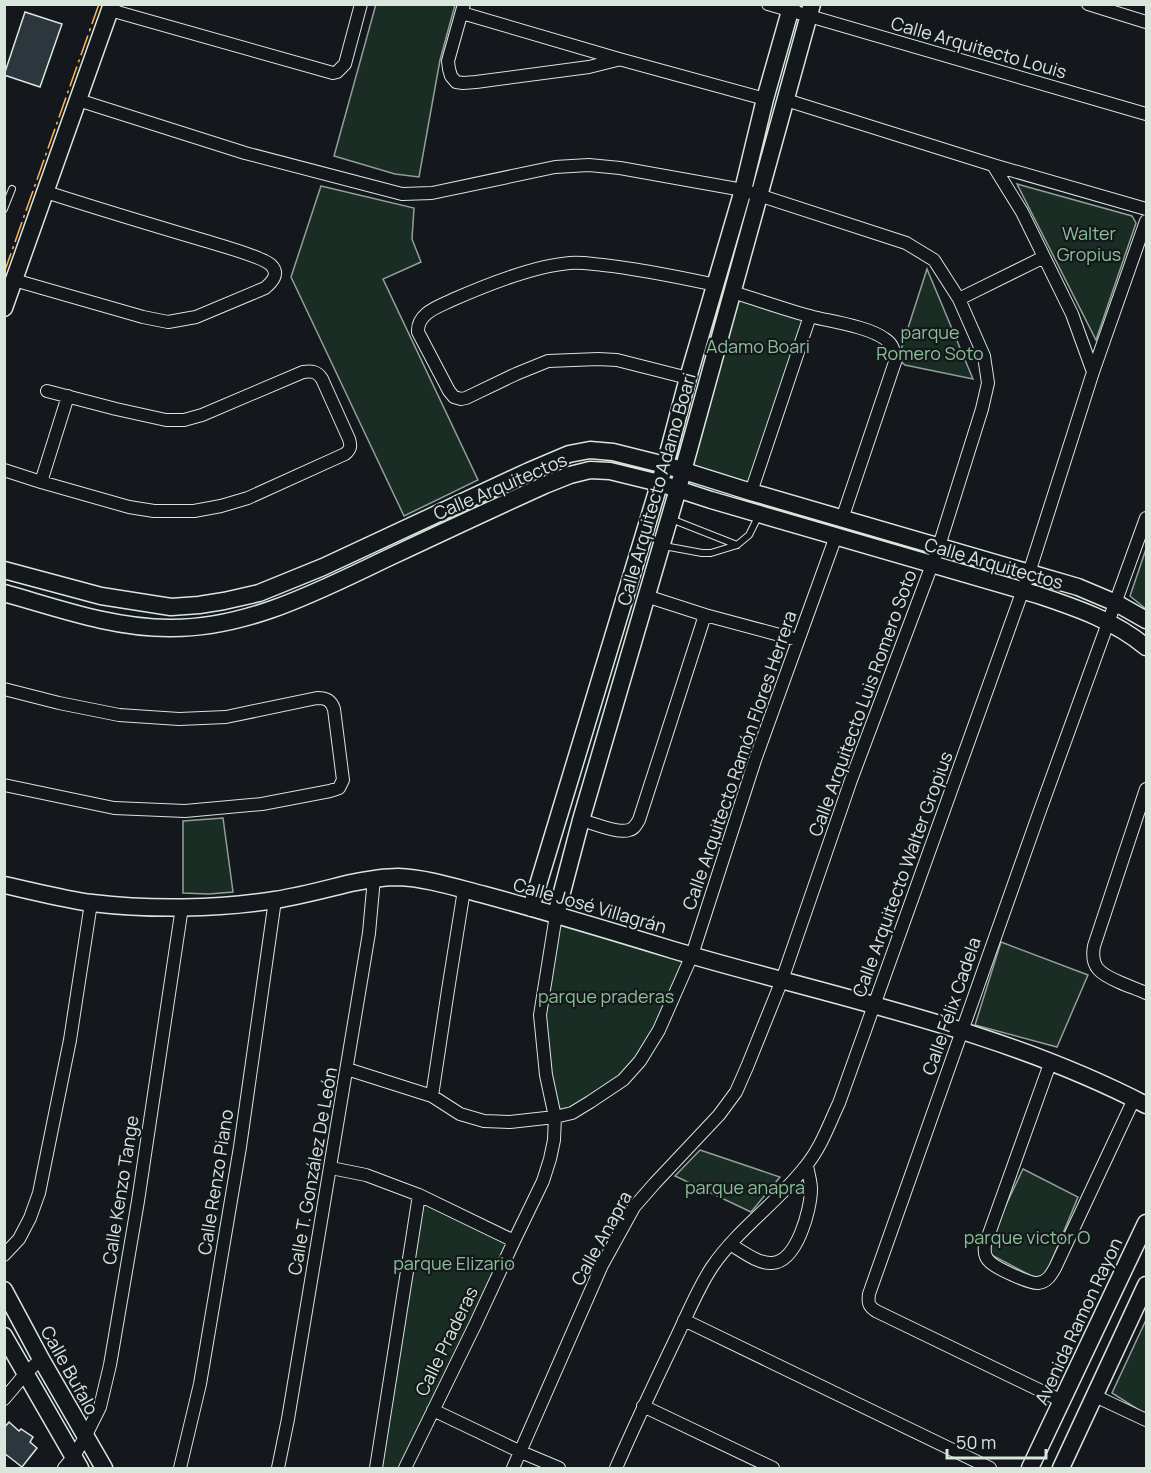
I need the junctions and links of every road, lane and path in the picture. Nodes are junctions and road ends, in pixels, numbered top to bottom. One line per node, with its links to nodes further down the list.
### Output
1 (361, 4): 4 (street)
2 (768, 4): 5 (street, Calle Arquitecto Louis)
3 (1088, 4): 8 (street)
4 (111, 7): 11 (street)
5 (791, 8): 7 (street, Calle Arquitecto Louis); 10 (street, Calle Arquitecto Adamo Boari)
6 (463, 9): 9 (street); 9 (street)
7 (810, 11): 12 (street, Calle Arquitecto Adamo Boari); 13 (street, Calle Arquitecto Louis)
8 (1146, 22)
9 (619, 60): 10 (street)
10 (765, 99): 17 (street, Calle Arquitecto Adamo Boari)
11 (78, 100): 16 (street); 17 (street, Calle Arquitecto Luis Romero Soto)
12 (786, 100): 14 (street); 17 (street, Calle Arquitecto Adamo Boari)
13 (1146, 114)
14 (993, 165): 19 (street); 21 (street)
15 (12, 189): 18 (lane)
16 (46, 192): 22 (street); 22 (street)
17 (751, 193): 23 (street, Calle Arquitecto Adamo Boari); 24 (street, Calle Arquitecto Adamo Boari); 25 (street, Calle Arquitecto Luis Romero Soto)
18 (4, 209)
19 (1146, 209)
20 (1146, 221): 28 (street)
21 (1044, 257): 25 (street); 28 (street)
22 (14, 280): 26 (street)
23 (716, 285): 29 (street, Calle Arquitecto Adamo Boari); 29 (street)
24 (732, 292): 27 (street); 34 (street, Calle Arquitecto Adamo Boari)
25 (959, 299): 48 (street, Calle Arquitecto Luis Romero Soto)
26 (4, 308)
27 (810, 316): 38 (street); 43 (street)
28 (1093, 372): 51 (street)
29 (688, 378): 32 (street, Calle Arquitecto Adamo Boari)
30 (47, 391): 31 (street)
31 (68, 396): 35 (street); 35 (street)
32 (665, 465): 34 (street, Calle Arquitectos); 36 (street, Calle Arquitecto Adamo Boari); 39 (street, Calle Arquitectos)
33 (4, 470): 35 (street)
34 (683, 471): 37 (street, Calle Arquitecto Adamo Boari); 38 (street, Calle Arquitectos)
35 (41, 482)
36 (659, 483): 37 (street, Calle Arquitectos); 44 (street, Calle Arquitectos); 73 (street, Calle Arquitecto Adamo Boari)
37 (678, 489): 40 (street, Calle Arquitectos); 42 (street, Calle Arquitecto Adamo Boari)
38 (751, 492): 43 (street, Calle Arquitectos)
39 (452, 506): 44 (street); 56 (street, Calle Arquitectos)
40 (759, 514): 45 (street, Calle Arquitectos); 46 (lane)
41 (1146, 518): 55 (street, Calle Félix Cadela)
42 (669, 519): 46 (lane); 47 (street, Calle Arquitecto Adamo Boari)
43 (842, 519): 48 (street, Calle Arquitectos)
44 (460, 524): 60 (street, Calle Arquitectos)
45 (836, 536): 49 (street, Calle Arquitectos); 61 (street, Calle Arquitecto Ramón Flores Herrera)
46 (737, 545): 47 (lane)
47 (661, 546): 54 (street, Calle Arquitecto Adamo Boari)
48 (939, 546): 49 (street, Calle Arquitecto Luis Romero Soto); 51 (street, Calle Arquitectos)
49 (932, 565): 52 (street, Calle Arquitectos); 76 (street, Calle Arquitecto Luis Romero Soto)
50 (4, 570): 56 (street, Calle Arquitectos)
51 (1029, 573): 52 (street, Calle Arquitecto Walter Gropius); 55 (street, Calle Arquitectos)
52 (1022, 590): 59 (street, Calle Arquitectos); 78 (street, Calle Arquitecto Walter Gropius)
53 (4, 592): 60 (street, Calle Arquitectos)
54 (646, 596): 57 (street); 66 (street, Calle Arquitecto Adamo Boari)
55 (1116, 603): 58 (street, Calle Arquitectos); 59 (street, Calle Félix Cadela)
56 (171, 607): 60 (street)
57 (705, 615): 61 (street); 66 (street)
58 (1146, 620)
59 (1109, 622): 62 (street, Calle Arquitectos); 79 (street, Calle Félix Cadela)
60 (169, 628)
61 (798, 640): 75 (street, Calle Arquitecto Ramón Flores Herrera)
62 (1146, 647)
63 (4, 689): 64 (street)
64 (4, 784)
65 (1146, 789): 77 (street)
66 (581, 820): 74 (street, Calle Arquitecto Adamo Boari)
67 (374, 879): 69 (street, Calle José Villagrán); 70 (street, Calle José Villagrán); 81 (street, Calle T. González De León)
68 (5, 887): 71 (street, Calle José Villagrán)
69 (464, 890): 73 (street, Calle José Villagrán); 82 (street)
70 (275, 900): 72 (street, Calle José Villagrán); 108 (street, Calle Renzo Piano)
71 (91, 903): 72 (street, Calle José Villagrán); 91 (street)
72 (182, 907): 104 (street, Calle Kenzo Tange)
73 (531, 908): 74 (street, Calle José Villagrán)
74 (556, 915): 75 (street, Calle José Villagrán); 84 (street, Calle Praderas)
75 (692, 955): 76 (street, Calle José Villagrán); 84 (street, Calle Arquitecto Ramón Flores Herrera)
76 (782, 980): 78 (street, Calle José Villagrán); 105 (street, Calle Anapra)
77 (1146, 993)
78 (875, 1005): 79 (street, Calle José Villagrán); 85 (street, Calle Arquitecto Walter Gropius)
79 (961, 1031): 80 (street, Calle José Villagrán); 100 (street, Calle Félix Cadela)
80 (1051, 1061): 83 (street, Calle José Villagrán); 83 (street)
81 (347, 1069): 82 (street, Calle Arquitecto Ramón Flores Herrera); 86 (street, Calle T. González De León)
82 (432, 1096): 84 (street, Calle Arquitecto Ramón Flores Herrera)
83 (1140, 1102)
84 (555, 1118): 89 (street, Calle Praderas)
85 (807, 1166): 90 (street, Calle Arquitecto Walter Gropius); 90 (street)
86 (331, 1168): 87 (street); 109 (street, Calle T. González De León)
87 (419, 1195): 89 (street); 110 (street)
88 (1146, 1223): 100 (street, Avenida Ramon Rayon)
89 (514, 1241): 102 (street, Calle Praderas)
90 (730, 1244): 94 (street, Calle Arquitecto Walter Gropius)
91 (4, 1255)
92 (1146, 1285): 98 (street)
93 (4, 1290): 96 (street, Calle Bufalo)
94 (684, 1320): 101 (street, Calle Arquitecto Walter Gropius); 116 (street)
95 (4, 1336): 97 (street)
96 (41, 1359): 97 (street); 104 (street, Calle Bufalo)
97 (26, 1373): 99 (street); 106 (street)
98 (1095, 1396): 103 (street); 118 (street)
99 (4, 1399)
100 (1062, 1401): 117 (street, Avenida Ramon Rayon)
101 (643, 1406): 114 (street, Calle Arquitecto Walter Gropius); 115 (street)
102 (433, 1410): 105 (street); 111 (street, Calle Praderas)
103 (1146, 1420)
104 (85, 1437): 106 (street, Calle Kenzo Tange); 107 (street, Calle Bufalo)
105 (521, 1452): 112 (street, Calle Anapra); 113 (street)
106 (73, 1464)
107 (104, 1468)
108 (180, 1468)
109 (278, 1468)
110 (376, 1468)
111 (405, 1468)
112 (513, 1468)
113 (559, 1468)
114 (616, 1468)
115 (773, 1468)
116 (990, 1468)
117 (1030, 1468)
118 (1061, 1468)

